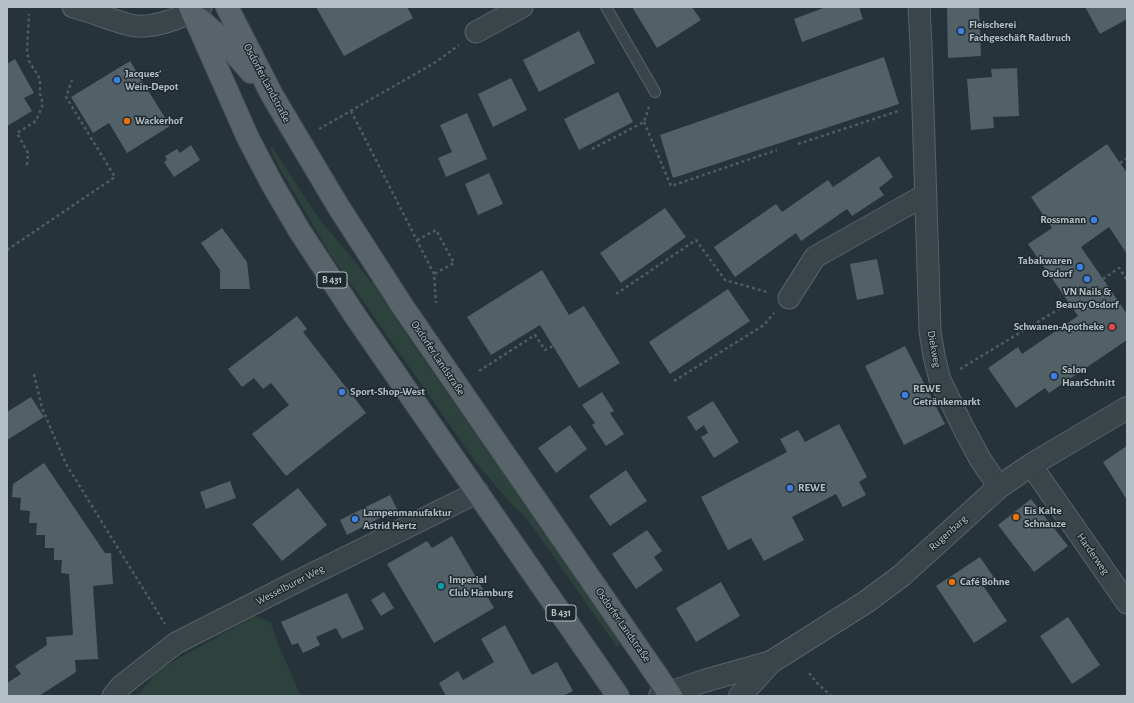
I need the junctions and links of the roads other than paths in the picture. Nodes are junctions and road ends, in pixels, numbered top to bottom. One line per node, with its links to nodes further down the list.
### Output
1 (73, 7): 6 (street)
2 (227, 7): 9 (main road, Osdorfer Landstraße)
3 (522, 7): 7 (street)
4 (606, 7): 8 (lane)
5 (919, 7): 10 (street, Diekweg)
6 (194, 9): 9 (main road); 15 (main road, B 431)
7 (476, 32)
8 (655, 92)
9 (272, 95): 18 (main road, Osdorfer Landstraße)
10 (925, 195): 11 (street); 14 (street, Diekweg)
11 (789, 298)
12 (1127, 408): 13 (street, Rugenbarg)
13 (1031, 465): 14 (street, Rugenbarg); 16 (street, Harderweg)
14 (999, 486): 17 (street, Rugenbarg)
15 (478, 492): 19 (street, Wesselburer Weg); 20 (main road, B 431)
16 (1127, 603)
17 (770, 662): 18 (street, Rugenbarg); 21 (street, Rugenbarg)
18 (667, 695)
19 (113, 696)
20 (618, 696)
21 (740, 696)

